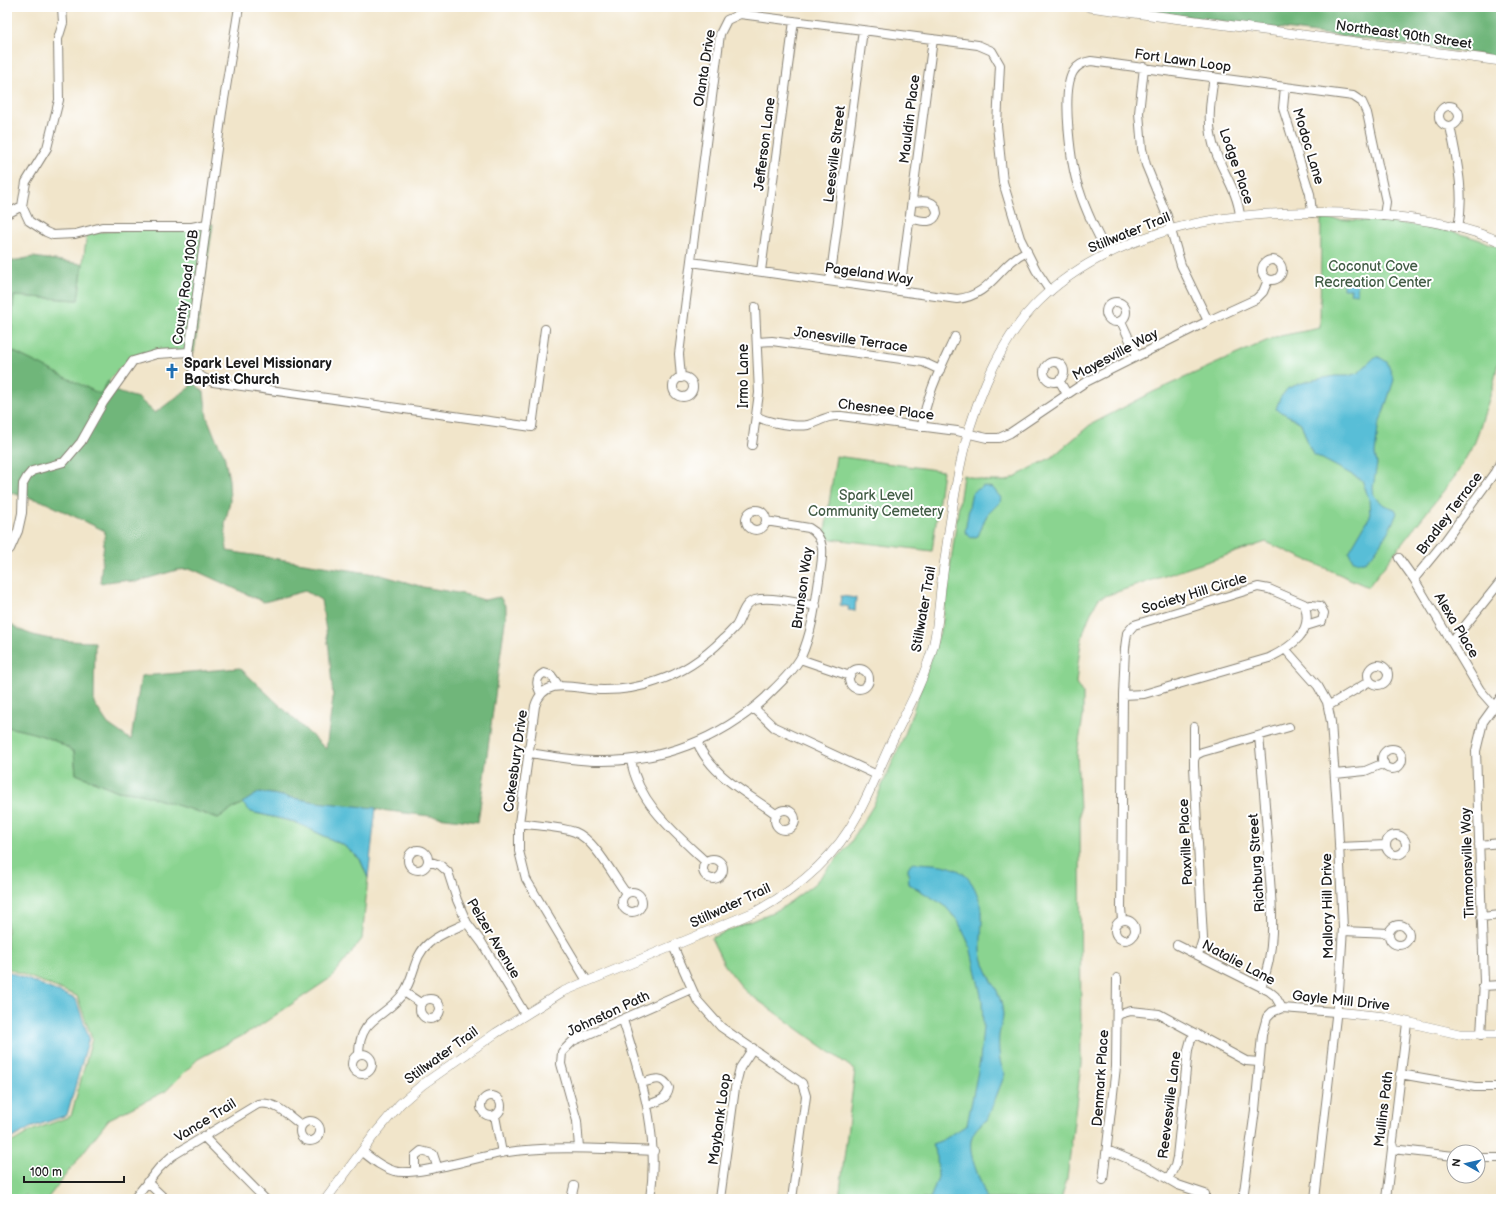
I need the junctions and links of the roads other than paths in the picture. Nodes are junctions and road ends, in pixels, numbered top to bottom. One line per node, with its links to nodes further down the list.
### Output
1 (62, 7): 13 (street)
2 (239, 7): 19 (street, County Road 100B)
3 (1089, 7): 7 (street, Northeast 90th Street)
4 (794, 20): 5 (street, Olanta Drive); 25 (street, Olanta Drive); 26 (street, Jefferson Lane)
5 (863, 30): 6 (street, Olanta Drive); 28 (street, Leesville Street)
6 (933, 39): 12 (street, Mauldin Place); 23 (street, Olanta Drive)
7 (1501, 61)
8 (1144, 67): 9 (street, Fort Lawn Loop); 21 (street); 24 (street, Fort Lawn Loop)
9 (1214, 77): 10 (street, Fort Lawn Loop); 16 (street, Lodge Place)
10 (1285, 87): 14 (street, Modoc Lane); 17 (street, Fort Lawn Loop)
11 (1450, 126): 20 (street)
12 (912, 202): 18 (street, Mauldin Place); 18 (street)
13 (22, 206): 15 (street); 19 (street)
14 (1312, 213): 16 (street, Stillwater Trail); 17 (street, Stillwater Trail)
15 (7, 214)
16 (1240, 216): 21 (street, Stillwater Trail)
17 (1384, 216): 20 (street, Stillwater Trail)
18 (910, 218): 29 (street, Mauldin Place)
19 (206, 224): 37 (street, County Road 100B)
20 (1458, 228): 22 (street, Stillwater Trail)
21 (1172, 229): 24 (street, Stillwater Trail); 32 (street)
22 (1501, 242)
23 (1027, 251): 29 (street, Pageland Way); 30 (street, Olanta Drive)
24 (1108, 254): 30 (street, Stillwater Trail)
25 (691, 262): 26 (street, Pageland Way); 40 (street, Olanta Drive)
26 (761, 271): 28 (street, Pageland Way)
27 (1268, 280): 32 (street, Mayesville Way)
28 (830, 281): 29 (street, Pageland Way)
29 (900, 291)
30 (1050, 291): 45 (street, Stillwater Trail)
31 (755, 307): 36 (street, Irmo Lane)
32 (1208, 320): 38 (street, Mayesville Way)
33 (1121, 321): 38 (street)
34 (545, 329): 37 (street, County Road 100B)
35 (956, 337): 39 (street)
36 (757, 342): 39 (street, Jonesville Terrace); 43 (street, Irmo Lane)
37 (189, 352): 49 (street)
38 (1137, 356): 42 (street, Mayesville Way)
39 (940, 370): 44 (street)
40 (681, 378)
41 (1059, 380): 42 (street)
42 (1067, 394): 45 (street, Mayesville Way)
43 (756, 416): 44 (street, Chesnee Place); 46 (street, Irmo Lane)
44 (922, 427): 45 (street, Chesnee Place)
45 (968, 433): 77 (street, Stillwater Trail)
46 (752, 445)
47 (1501, 461): 51 (street, Bradley Terrace)
48 (766, 521): 53 (street, Brunson Way)
49 (10, 549)
50 (1399, 558): 51 (street, Alexa Place)
51 (1414, 579): 56 (street, Alexa Place)
52 (1501, 581): 56 (street)
53 (816, 606): 58 (street, Brunson Way); 61 (street, Cokesbury Drive)
54 (1305, 606): 55 (street); 55 (street, Society Hill Circle); 63 (street, Society Hill Circle)
55 (1306, 626): 57 (street, Society Hill Circle)
56 (1452, 642): 66 (street, Alexa Place)
57 (1286, 650): 63 (street, Society Hill Circle); 65 (street, Mallory Hill Drive)
58 (800, 658): 59 (street); 67 (street, Brunson Way)
59 (850, 676)
60 (1370, 681): 65 (street)
61 (559, 686): 62 (street, Cokesbury Drive); 62 (street)
62 (540, 694): 72 (street, Cokesbury Drive)
63 (1123, 695): 89 (street, Society Hill Circle)
64 (1501, 697): 66 (street, Timmonsville Way)
65 (1328, 706): 76 (street, Mallory Hill Drive)
66 (1494, 706): 82 (street, Timmonsville Way)
67 (754, 708): 71 (street, Brunson Way); 77 (street)
68 (1289, 726): 70 (street)
69 (1194, 727): 74 (street, Paxville Place)
70 (1259, 736): 74 (street); 100 (street, Richburg Street)
71 (697, 742): 73 (street, Brunson Way); 78 (street)
72 (529, 753): 73 (street, Brunson Way); 79 (street, Cokesbury Drive)
73 (631, 760): 85 (street)
74 (1194, 760): 95 (street, Paxville Place)
75 (1384, 763): 76 (street)
76 (1335, 774): 83 (street, Mallory Hill Drive)
77 (877, 775): 94 (street, Stillwater Trail)
78 (777, 815)
79 (520, 823): 86 (street); 97 (street, Cokesbury Drive)
80 (1501, 843): 82 (street)
81 (1386, 845): 83 (street)
82 (1479, 845): 88 (street, Timmonsville Way)
83 (1339, 847): 91 (street, Mallory Hill Drive)
84 (428, 861): 90 (street, Pelzer Avenue)
85 (706, 862)
86 (626, 893)
87 (1501, 915): 88 (street)
88 (1481, 916): 99 (street, Timmonsville Way)
89 (1122, 920)
90 (467, 923): 102 (street); 106 (street, Pelzer Avenue)
91 (1343, 931): 92 (street); 105 (street, Mallory Hill Drive)
92 (1389, 933)
93 (1177, 945): 95 (street, Natalie Lane)
94 (672, 946): 97 (street, Stillwater Trail); 101 (street)
95 (1198, 955): 100 (street, Natalie Lane)
96 (1117, 978): 107 (street, Denmark Place)
97 (587, 981): 106 (street, Stillwater Trail)
98 (1501, 985): 99 (street)
99 (1484, 986): 112 (street, Timmonsville Way)
100 (1261, 987): 104 (street, Natalie Lane)
101 (691, 989): 108 (street, Johnston Path); 113 (street)
102 (404, 992): 103 (street); 114 (street)
103 (422, 1004)
104 (1282, 1008): 105 (street, Gayle Mill Drive); 115 (street, Gayle Mill Drive)
105 (1336, 1012): 109 (street, Gayle Mill Drive); 148 (street, Mallory Hill Drive)
106 (525, 1014): 127 (street, Stillwater Trail)
107 (1117, 1017): 110 (street); 125 (street, Denmark Place)
108 (624, 1020): 117 (street); 123 (street, Johnston Path)
109 (1407, 1023): 112 (street, Gayle Mill Drive); 116 (street, Mullins Path)
110 (1196, 1034): 115 (street); 134 (street, Reevesville Lane)
111 (1501, 1034): 112 (street, Gayle Mill Drive)
112 (1481, 1035)
113 (753, 1048): 145 (street, Maybank Loop); 146 (street)
114 (359, 1054)
115 (1259, 1062): 147 (street, Gayle Mill Drive)
116 (1400, 1074): 118 (street); 124 (street, Mullins Path)
117 (642, 1083): 119 (street); 119 (street)
118 (1501, 1087)
119 (648, 1105): 126 (street)
120 (495, 1116): 128 (street)
121 (302, 1125): 122 (street, Vance Trail)
122 (203, 1136): 136 (street, Vance Trail); 141 (street)
123 (579, 1148): 126 (street); 128 (street)
124 (1392, 1149): 129 (street); 149 (street, Mullins Path)
125 (1107, 1150): 134 (street); 135 (street, Denmark Place)
126 (654, 1151): 144 (street)
127 (362, 1152): 133 (street); 142 (street, Stillwater Trail)
128 (502, 1153): 132 (street)
129 (1446, 1155)
130 (1486, 1158): 131 (street)
131 (1501, 1158)
132 (437, 1166): 133 (street); 133 (street)
133 (415, 1170)
134 (1168, 1179): 138 (street)
135 (1104, 1180)
136 (147, 1182): 139 (street, Vance Trail); 140 (street)
137 (574, 1186): 143 (street)
138 (1205, 1194)
139 (134, 1199)
140 (165, 1199)
141 (265, 1199)
142 (326, 1199)
143 (571, 1199)
144 (650, 1199)
145 (720, 1199)
146 (792, 1199)
147 (1243, 1199)
148 (1315, 1199)
149 (1386, 1199)

